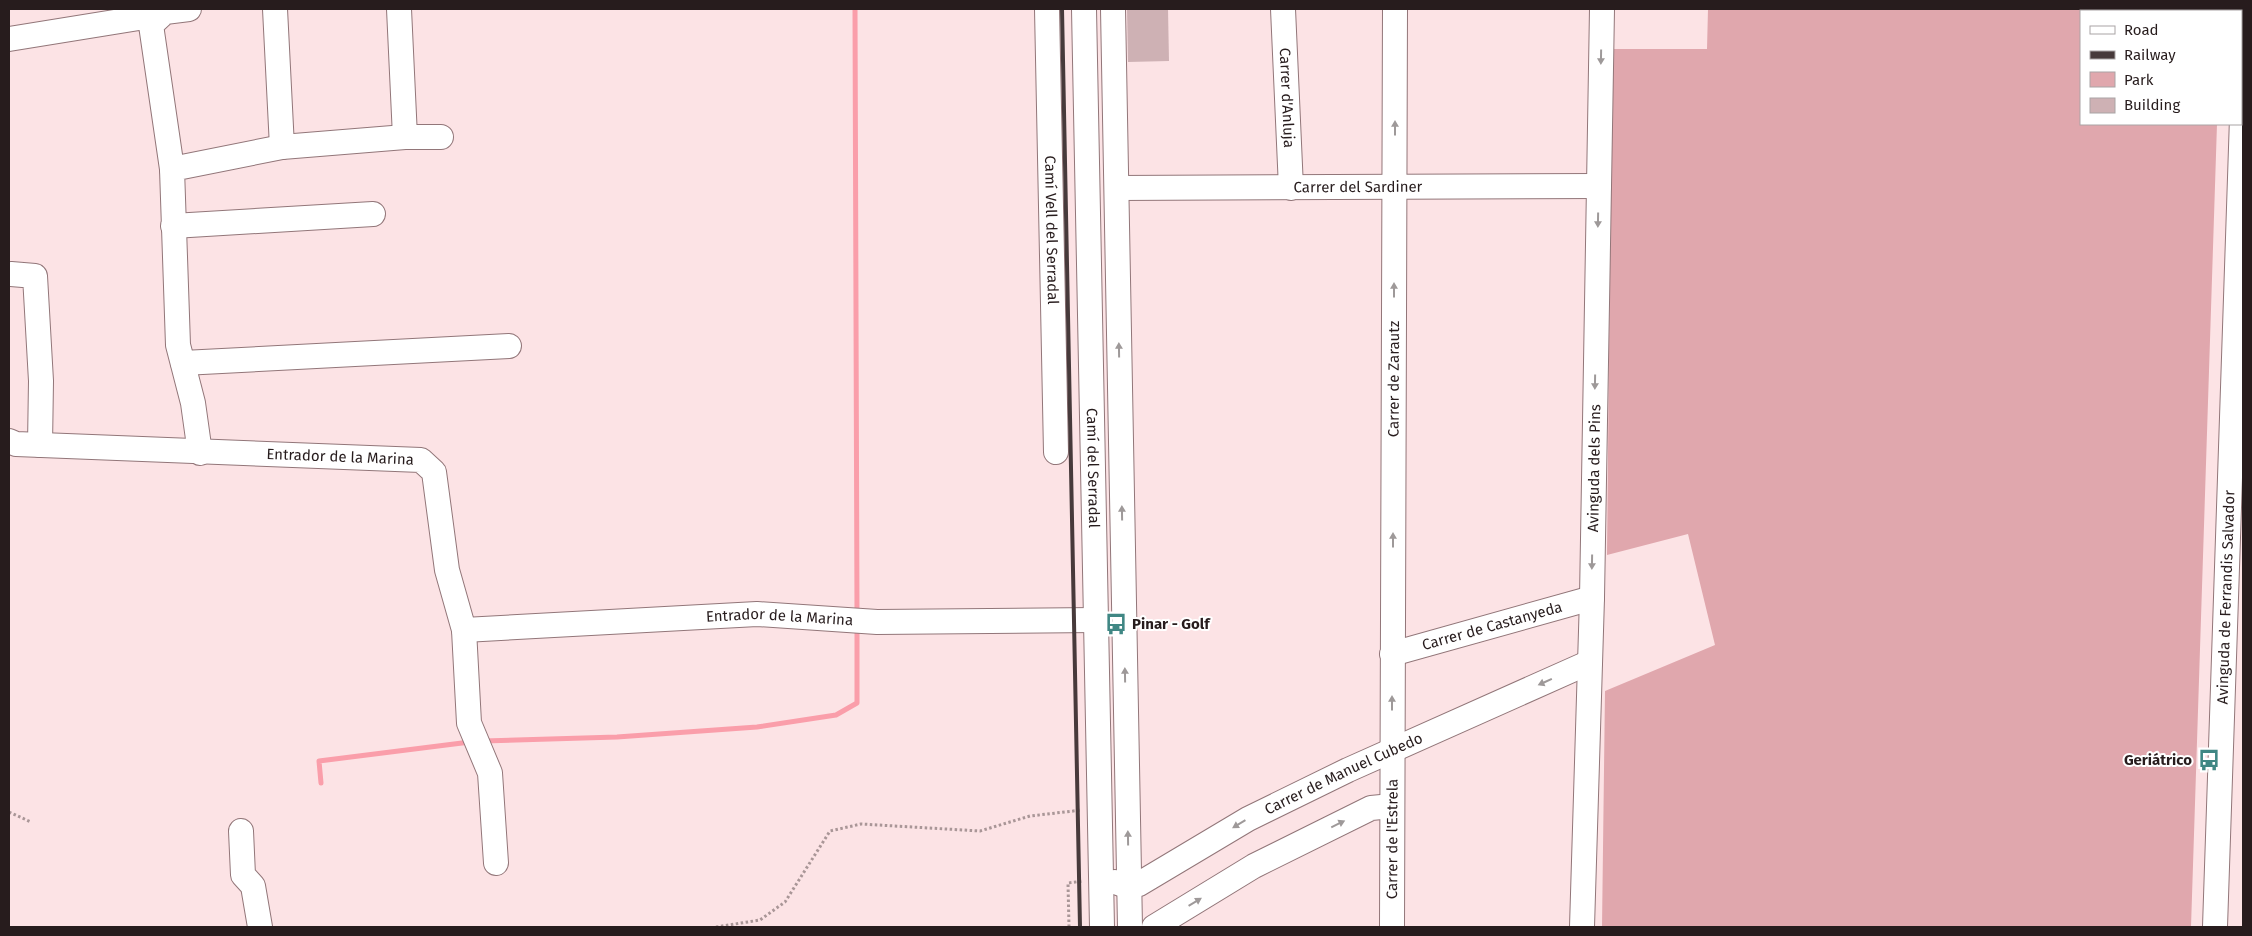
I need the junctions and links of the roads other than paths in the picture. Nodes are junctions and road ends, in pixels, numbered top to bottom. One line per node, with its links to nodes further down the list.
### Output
1 (189, 9): 10 (street)
2 (275, 9): 15 (street)
3 (399, 9): 14 (street)
4 (1047, 9): 29 (street, Camí Vell del Serradal)
5 (1084, 9): 32 (street, Camí del Serradal)
6 (1113, 9): 19 (street, Camí del Serradal)
7 (1283, 9): 20 (street, Carrer d'Anluja)
8 (1395, 9): 18 (street, Carrer de Zarautz, one-way to 8)
9 (1602, 9): 17 (street, Avinguda dels Pins, one-way to 17)
10 (151, 25): 11 (street); 16 (street)
11 (9, 40)
12 (2243, 88): 24 (street, Avinguda de Ferrandis Salvador)
13 (441, 136): 14 (street)
14 (405, 137): 15 (street)
15 (282, 147): 16 (street)
16 (172, 169): 22 (street)
17 (1599, 186): 18 (street, Carrer del Sardiner); 31 (street, Avinguda dels Pins, one-way to 31)
18 (1394, 187): 20 (street, Carrer del Sardiner); 34 (street, Carrer de Zarautz, one-way to 18)
19 (1116, 188): 20 (street, Carrer del Sardiner); 42 (street, Camí del Serradal, one-way to 19)
20 (1291, 188)
21 (373, 214): 22 (street)
22 (172, 226): 26 (street)
23 (11, 274): 28 (street)
24 (2240, 285): 36 (street, Avinguda de Ferrandis Salvador)
25 (509, 346): 26 (street)
26 (183, 363): 30 (street)
27 (9, 441): 28 (street, Entrador de la Marina)
28 (40, 445): 30 (street, Entrador de la Marina)
29 (1056, 452)
30 (200, 453): 33 (street, Entrador de la Marina)
31 (1592, 598): 34 (street, Carrer de Castanyeda); 35 (street, Avinguda dels Pins)
32 (1096, 620): 33 (street, Entrador de la Marina); 41 (street, Camí del Serradal)
33 (464, 630): 40 (street, Entrador de la Marina)
34 (1392, 654): 37 (street, Carrer de Zarautz, one-way to 34)
35 (1590, 662): 37 (street, Carrer de Manuel Cubedo, one-way to 37); 48 (street, Avinguda dels Pins)
36 (2233, 714): 49 (street, Avinguda de Ferrandis Salvador)
37 (1392, 751): 38 (street, Carrer de l'Estrela); 42 (street, Carrer de Manuel Cubedo, one-way to 42)
38 (1392, 806): 46 (street, one-way to 38); 47 (street, Carrer de l'Estrela)
39 (241, 831): 43 (street)
40 (496, 863)
41 (1101, 880): 42 (street); 44 (street, Camí del Serradal)
42 (1129, 887): 45 (street, Camí del Serradal)
43 (260, 927)
44 (1102, 927)
45 (1130, 927)
46 (1154, 927)
47 (1392, 927)
48 (1582, 927)
49 (2215, 927)

